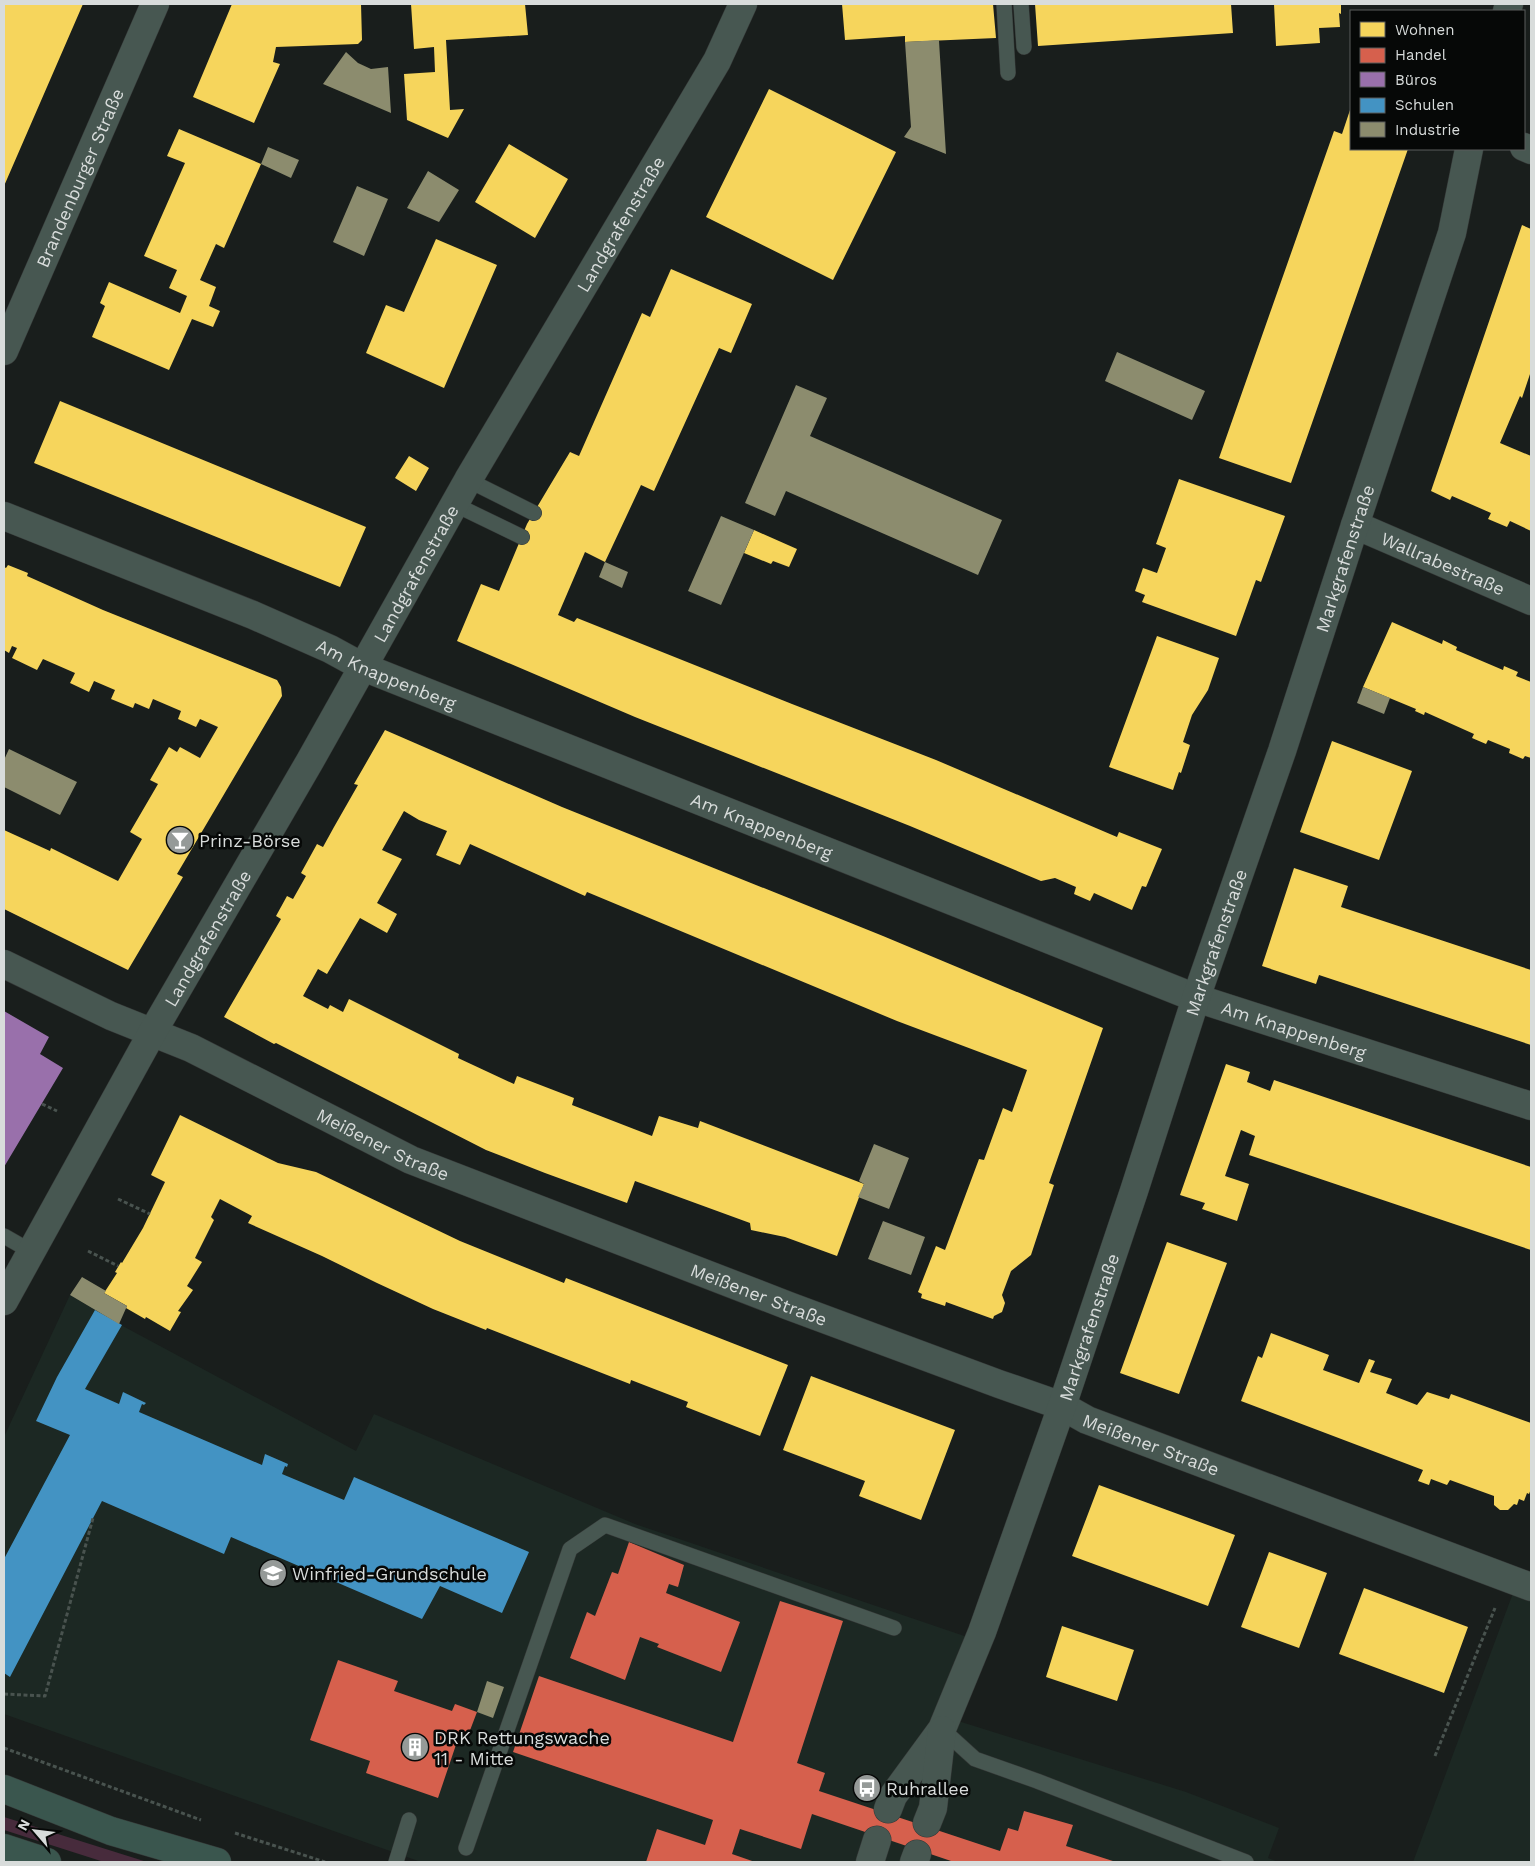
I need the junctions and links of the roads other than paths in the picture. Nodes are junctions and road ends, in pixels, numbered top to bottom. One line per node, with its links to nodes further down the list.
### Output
1 (156, 4): 8 (street, Brandenburger Straße)
2 (743, 4): 9 (street, Landgrafenstraße)
3 (1004, 4): 6 (lane)
4 (1021, 4): 5 (lane)
5 (1024, 47)
6 (1008, 73)
7 (1469, 150): 13 (street, Markgrafenstraße)
8 (4, 351)
9 (468, 480): 10 (street, Landgrafenstraße); 11 (lane)
10 (454, 504): 14 (lane); 16 (street, Landgrafenstraße)
11 (534, 513)
12 (4, 516): 16 (street, Am Knappenberg)
13 (1355, 524): 15 (street, Wallrabestraße); 18 (street, Markgrafenstraße)
14 (522, 537)
15 (1531, 601)
16 (362, 667): 18 (street, Am Knappenberg); 19 (street, Landgrafenstraße)
17 (4, 964): 19 (street, Meißener Straße)
18 (1196, 998): 20 (street, Am Knappenberg); 24 (street, Markgrafenstraße)
19 (152, 1033): 22 (street, Landgrafenstraße); 24 (street, Meißener Straße)
20 (1531, 1106)
21 (4, 1236): 22 (lane)
22 (32, 1252): 23 (street, Landgrafenstraße)
23 (4, 1301)
24 (1062, 1406): 25 (street, Meißener Straße); 27 (street, Markgrafenstraße)
25 (1519, 1582)
26 (894, 1628): 33 (lane)
27 (942, 1729): 29 (street, Markgrafenstraße); 31 (street, Markgrafenstraße); 37 (lane)
28 (4, 1790): 35 (main road)
29 (888, 1809)
30 (409, 1820): 36 (lane)
31 (927, 1823)
32 (4, 1848): 34 (main road)
33 (466, 1848)
34 (47, 1862)
35 (218, 1862)
36 (396, 1862)
37 (1246, 1862)

